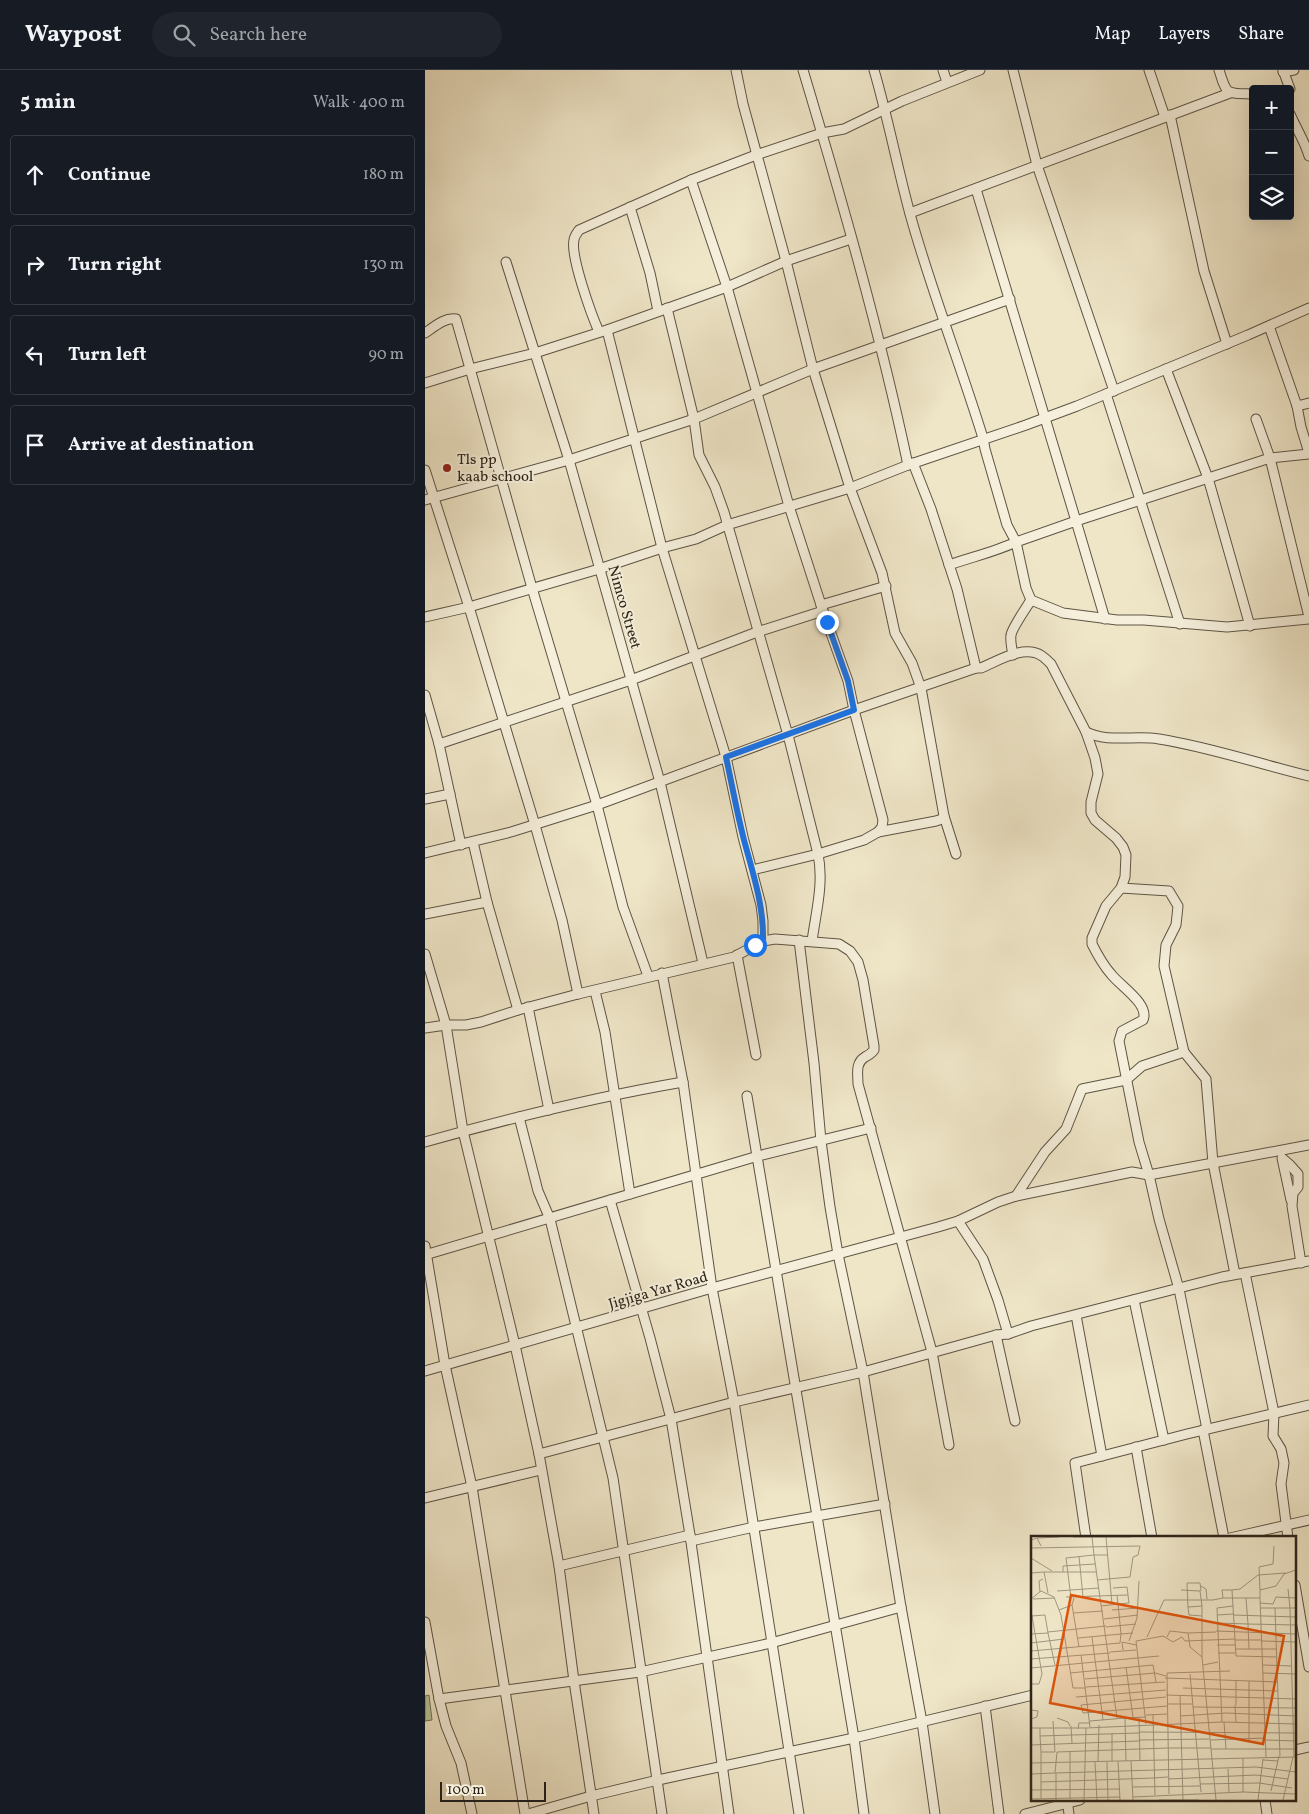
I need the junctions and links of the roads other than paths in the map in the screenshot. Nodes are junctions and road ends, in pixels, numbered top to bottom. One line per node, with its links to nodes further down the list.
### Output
1 (736, 70): 19 (street)
2 (803, 70): 18 (street)
3 (874, 70): 15 (street)
4 (943, 70): 11 (street)
5 (979, 70): 11 (street)
6 (1013, 70): 21 (street)
7 (1149, 70): 16 (street)
8 (1219, 70): 13 (street)
9 (1294, 70): 10 (street)
10 (1283, 71): 12 (street)
11 (947, 82): 15 (street)
12 (1288, 85)
13 (1230, 93): 14 (street); 16 (street)
14 (1249, 94)
15 (885, 108): 18 (street); 25 (street)
16 (1167, 116): 21 (street); 37 (street)
17 (1294, 124): 20 (street)
18 (822, 133): 19 (street); 26 (street)
19 (756, 155): 22 (street); 27 (street)
20 (1309, 156)
21 (1037, 165): 23 (street); 44 (street)
22 (691, 180): 24 (street); 29 (street)
23 (976, 188): 25 (street); 30 (street)
24 (630, 207): 32 (street); 35 (street)
25 (910, 213): 33 (street)
26 (851, 239): 27 (street); 38 (street)
27 (786, 261): 29 (street); 41 (street)
28 (506, 262): 39 (street, Nimco Street)
29 (727, 287): 32 (street); 45 (street)
30 (1010, 299): 33 (street); 48 (street)
31 (1309, 308): 34 (street)
32 (663, 310): 35 (street); 50 (street)
33 (944, 322): 38 (street); 52 (street)
34 (1269, 326): 37 (street); 47 (street)
35 (603, 331): 39 (street); 51 (street)
36 (425, 333): 40 (street)
37 (1227, 344): 42 (street)
38 (879, 345): 41 (street); 56 (street)
39 (535, 353): 40 (street); 55 (street, Nimco Street)
40 (469, 369): 43 (street); 59 (street)
41 (813, 369): 45 (street); 60 (street)
42 (1166, 369): 44 (street); 58 (street)
43 (425, 383)
44 (1110, 392): 48 (street); 62 (street)
45 (756, 394): 50 (street); 63 (street)
46 (1309, 403): 47 (street)
47 (1297, 406): 53 (street)
48 (1045, 418): 52 (street); 64 (street)
49 (1256, 418): 54 (street)
50 (694, 419): 51 (street); 65 (street)
51 (634, 439): 55 (street); 67 (street)
52 (984, 440): 56 (street); 66 (street)
53 (1309, 453): 54 (street)
54 (1270, 458): 58 (street); 76 (street)
55 (569, 460): 59 (street); 69 (street, Nimco Street)
56 (911, 464): 60 (street); 68 (street)
57 (425, 470): 61 (street)
58 (1208, 478): 62 (street); 79 (street)
59 (502, 479): 61 (street); 71 (street)
60 (850, 488): 63 (street); 70 (street)
61 (429, 499): 73 (street)
62 (1140, 499): 64 (street); 78 (street)
63 (789, 506): 65 (street); 74 (street)
64 (1076, 521): 66 (street); 77 (street)
65 (727, 525): 67 (street); 80 (street)
66 (1016, 542): 68 (street); 72 (street)
67 (662, 548): 69 (street); 82 (street)
68 (949, 565): 83 (street)
69 (599, 569): 71 (street); 84 (street, Nimco Street)
70 (886, 586): 74 (street); 85 (street)
71 (532, 588): 73 (street); 87 (street)
72 (1031, 600): 77 (street); 81 (street)
73 (469, 607): 75 (street); 89 (street)
74 (822, 608): 80 (street); 88 (street)
75 (425, 617)
76 (1309, 618): 79 (street)
77 (1105, 619): 78 (street)
78 (1180, 624): 79 (street)
79 (1250, 626)
80 (757, 632): 82 (street); 91 (street)
81 (1013, 655): 83 (street); 90 (street)
82 (695, 656): 84 (street); 93 (street)
83 (976, 668): 85 (street)
84 (631, 680): 87 (street); 95 (street, Nimco Street)
85 (921, 688): 88 (street); 99 (street)
86 (425, 695): 92 (street)
87 (567, 700): 89 (street); 98 (street)
88 (854, 710): 91 (street); 101 (street)
89 (503, 723): 92 (street); 100 (street)
90 (1086, 732): 94 (street); 108 (street)
91 (788, 735): 93 (street); 105 (street)
92 (439, 744): 96 (street)
93 (726, 757): 95 (street); 107 (street)
94 (1309, 776)
95 (660, 782): 98 (street); 116 (street, Nimco Street)
96 (450, 794): 97 (street); 103 (street)
97 (425, 799)
98 (597, 805): 100 (street); 118 (street)
99 (944, 816): 101 (street); 106 (street)
100 (535, 825): 102 (street); 120 (street)
101 (878, 832): 105 (street)
102 (473, 842): 103 (street); 109 (street)
103 (461, 845): 104 (street)
104 (425, 853)
105 (818, 854): 107 (street); 113 (street)
106 (956, 854)
107 (752, 870): 112 (street)
108 (1121, 888): 125 (street); 127 (street)
109 (487, 902): 110 (street); 122 (street)
110 (425, 914)
111 (799, 940): 112 (street); 113 (street); 135 (street)
112 (763, 941): 115 (street)
113 (812, 941): 133 (street)
114 (425, 954): 123 (street)
115 (737, 955): 116 (street); 126 (street)
116 (703, 964): 117 (street)
117 (662, 973): 118 (street); 128 (street)
118 (648, 976): 119 (street)
119 (595, 991): 120 (street); 129 (street)
120 (578, 994): 121 (street)
121 (528, 1007): 122 (street); 131 (street)
122 (518, 1010): 123 (street)
123 (446, 1025): 124 (street); 134 (street)
124 (425, 1028)
125 (1184, 1052): 127 (street); 140 (street)
126 (756, 1055)
127 (1126, 1080): 141 (street); 144 (street)
128 (683, 1082): 129 (street); 142 (street)
129 (614, 1094): 131 (street); 143 (street)
130 (747, 1096): 139 (street)
131 (549, 1110): 132 (street)
132 (519, 1118): 134 (street); 146 (street)
133 (871, 1128): 135 (street); 149 (street)
134 (463, 1131): 136 (street); 148 (street)
135 (821, 1141): 139 (street); 151 (street)
136 (425, 1142)
137 (1309, 1144): 138 (street, Jigjiga Yar Road)
138 (1282, 1155): 140 (street, Jigjiga Yar Road); 152 (street)
139 (758, 1156): 142 (street); 153 (street)
140 (1213, 1163): 141 (street, Jigjiga Yar Road); 154 (street)
141 (1149, 1175): 144 (street, Jigjiga Yar Road); 156 (street)
142 (695, 1176): 143 (street); 155 (street)
143 (630, 1194): 145 (street)
144 (1016, 1196): 147 (street, Jigjiga Yar Road)
145 (610, 1200): 146 (street); 158 (street)
146 (550, 1218): 148 (street); 160 (street)
147 (958, 1221): 149 (street, Jigjiga Yar Road); 161 (street)
148 (489, 1236): 150 (street); 163 (street)
149 (900, 1236): 151 (street, Jigjiga Yar Road); 164 (street)
150 (426, 1252): 165 (street)
151 (837, 1254): 153 (street, Jigjiga Yar Road); 167 (street)
152 (1307, 1263): 154 (street)
153 (778, 1271): 155 (street, Jigjiga Yar Road); 168 (street)
154 (1240, 1273): 156 (street); 171 (street)
155 (712, 1288): 158 (street, Jigjiga Yar Road); 169 (street)
156 (1179, 1289): 157 (street); 174 (street)
157 (1135, 1300): 159 (street); 176 (street)
158 (641, 1309): 160 (street, Jigjiga Yar Road); 172 (street)
159 (1076, 1315): 161 (street); 180 (street)
160 (578, 1328): 163 (street, Jigjiga Yar Road); 175 (street)
161 (1008, 1334): 162 (street)
162 (995, 1335): 164 (street); 173 (street)
163 (515, 1345): 165 (street, Jigjiga Yar Road); 179 (street)
164 (932, 1352): 167 (street); 177 (street)
165 (445, 1365): 166 (street, Jigjiga Yar Road); 182 (street)
166 (425, 1371)
167 (863, 1372): 168 (street); 184 (street)
168 (797, 1388): 169 (street); 185 (street)
169 (734, 1402): 172 (street); 188 (street)
170 (1309, 1405): 171 (street)
171 (1274, 1413): 174 (street); 187 (street)
172 (671, 1419): 175 (street); 194 (street)
173 (1015, 1421)
174 (1205, 1429): 176 (street); 191 (street)
175 (604, 1437): 179 (street); 195 (street)
176 (1164, 1440): 178 (street)
177 (949, 1445)
178 (1136, 1447): 180 (street); 190 (street)
179 (539, 1454): 181 (street)
180 (1102, 1456): 189 (street)
181 (541, 1470): 182 (street); 196 (street)
182 (472, 1487): 183 (street); 207 (street)
183 (425, 1498)
184 (885, 1504): 185 (street); 198 (street)
185 (817, 1516): 188 (street); 200 (street)
186 (1309, 1520): 187 (street)
187 (1287, 1524): 192 (street); 193 (street)
188 (754, 1528): 194 (street); 202 (street)
189 (1086, 1536)
190 (1152, 1536)
191 (1224, 1536)
192 (1238, 1536)
193 (1289, 1536)
194 (691, 1538): 195 (street); 203 (street)
195 (623, 1552): 196 (street); 205 (street)
196 (559, 1566): 206 (street)
197 (1297, 1599): 201 (street)
198 (901, 1607): 200 (street); 211 (street)
199 (425, 1622): 209 (street)
200 (835, 1625): 202 (street); 212 (street)
201 (1302, 1635): 204 (street)
202 (771, 1643): 203 (street); 213 (street)
203 (707, 1656): 205 (street); 214 (street)
204 (1309, 1667)
205 (640, 1672): 206 (street); 215 (street)
206 (574, 1682): 207 (street); 216 (street)
207 (505, 1690): 209 (street); 219 (street)
208 (1031, 1695): 210 (street)
209 (439, 1699): 218 (street)
210 (985, 1706): 211 (street); 226 (street)
211 (922, 1722): 212 (street); 225 (street)
212 (855, 1738): 213 (street); 224 (street)
213 (788, 1753): 214 (street); 223 (street)
214 (722, 1766): 215 (street); 222 (street)
215 (658, 1780): 216 (street); 221 (street)
216 (591, 1796): 219 (street); 220 (street)
217 (1067, 1802): 227 (street); 228 (street)
218 (472, 1814)
219 (527, 1814)
220 (594, 1814)
221 (662, 1814)
222 (729, 1814)
223 (799, 1814)
224 (864, 1814)
225 (935, 1814)
226 (999, 1814)
227 (1025, 1814)
228 (1069, 1814)

